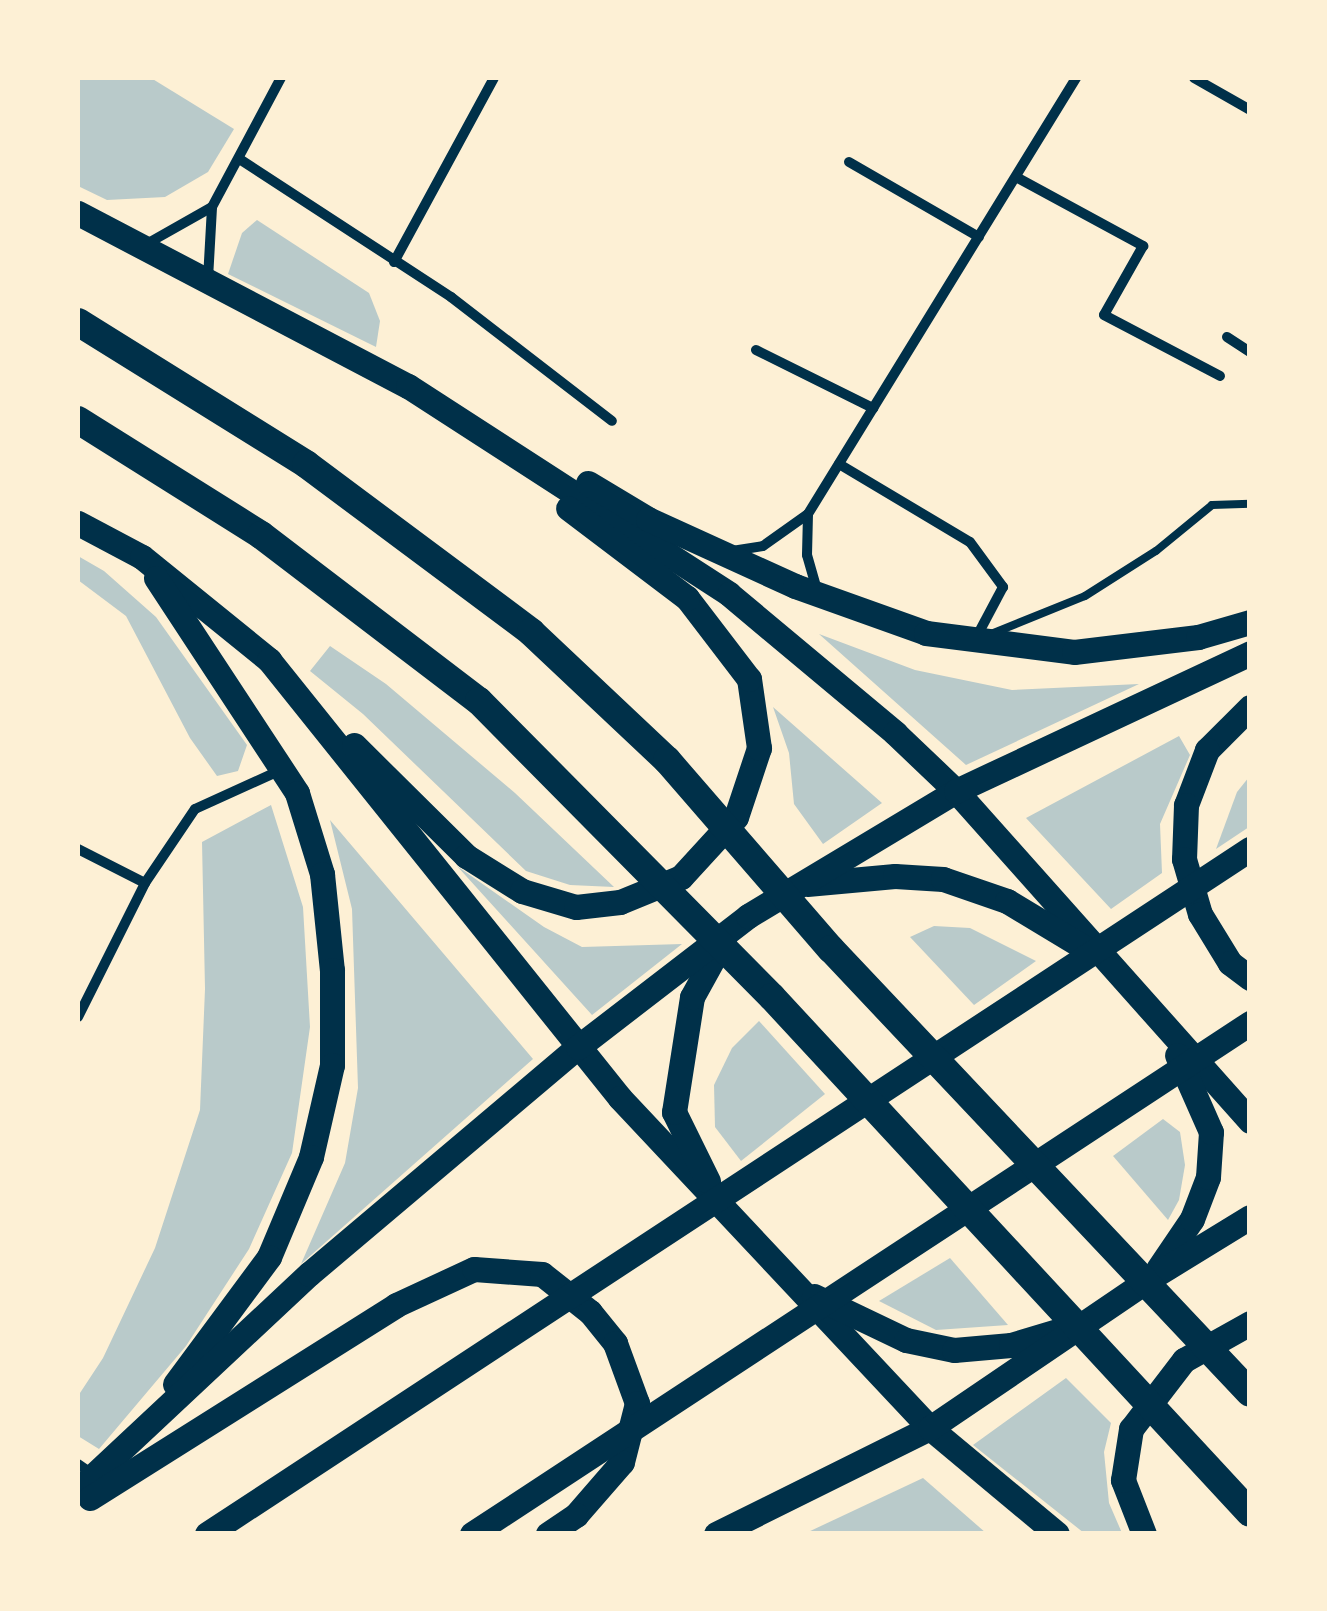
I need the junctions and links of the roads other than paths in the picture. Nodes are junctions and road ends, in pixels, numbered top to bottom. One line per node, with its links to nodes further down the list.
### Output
1 (281, 78): 6 (street)
2 (494, 78): 13 (street)
3 (1076, 78): 8 (street)
4 (1194, 78): 5 (street)
5 (1250, 110)
6 (241, 160): 9 (street); 13 (street)
7 (850, 162): 11 (street)
8 (1016, 177): 11 (street); 19 (street)
9 (212, 207): 12 (street); 14 (street)
10 (78, 212): 12 (main road)
11 (978, 236): 21 (street)
12 (142, 246): 14 (main road)
13 (394, 262): 23 (street)
14 (208, 281): 20 (main road)
15 (78, 322): 56 (highway)
16 (1227, 337): 18 (street)
17 (756, 350): 21 (street)
18 (1250, 352)
19 (1220, 376)
20 (408, 386): 28 (main road); 34 (main road); 37 (main road)
21 (873, 408): 24 (street)
22 (78, 420): 60 (highway)
23 (612, 421)
24 (839, 464): 26 (street); 32 (street)
25 (1250, 504): 32 (lane)
26 (808, 514): 28 (street); 30 (street)
27 (78, 523): 29 (main road)
28 (721, 553): 30 (main road)
29 (142, 557): 34 (main road); 36 (main road)
30 (818, 594): 32 (main road)
31 (1250, 622): 32 (main road)
32 (975, 640)
33 (1250, 654): 37 (main road)
34 (269, 660): 48 (main road)
35 (1250, 707): 44 (main road)
36 (282, 770): 40 (street); 58 (main road)
37 (956, 790): 41 (main road); 43 (main road)
38 (78, 849): 40 (street)
39 (1250, 849): 61 (main road)
40 (145, 883): 46 (street)
41 (800, 885): 42 (main road); 43 (main road)
42 (729, 931): 48 (main road); 50 (main road)
43 (1107, 960): 45 (main road)
44 (1250, 978)
45 (1152, 1011): 49 (main road); 52 (main road)
46 (78, 1018)
47 (1250, 1023): 62 (main road)
48 (578, 1047): 50 (main road); 58 (main road)
49 (1247, 1118)
50 (722, 1208): 53 (main road)
51 (1250, 1218): 52 (main road)
52 (1152, 1277): 55 (main road)
53 (796, 1287): 55 (main road); 57 (main road)
54 (1250, 1322): 66 (main road)
55 (1085, 1323): 57 (main road)
56 (1250, 1393)
57 (930, 1428): 64 (main road); 65 (main road)
58 (91, 1473)
59 (78, 1505): 63 (main road)
60 (1250, 1513)
61 (208, 1534)
62 (472, 1534)
63 (548, 1534)
64 (716, 1534)
65 (1056, 1534)
66 (1144, 1534)

